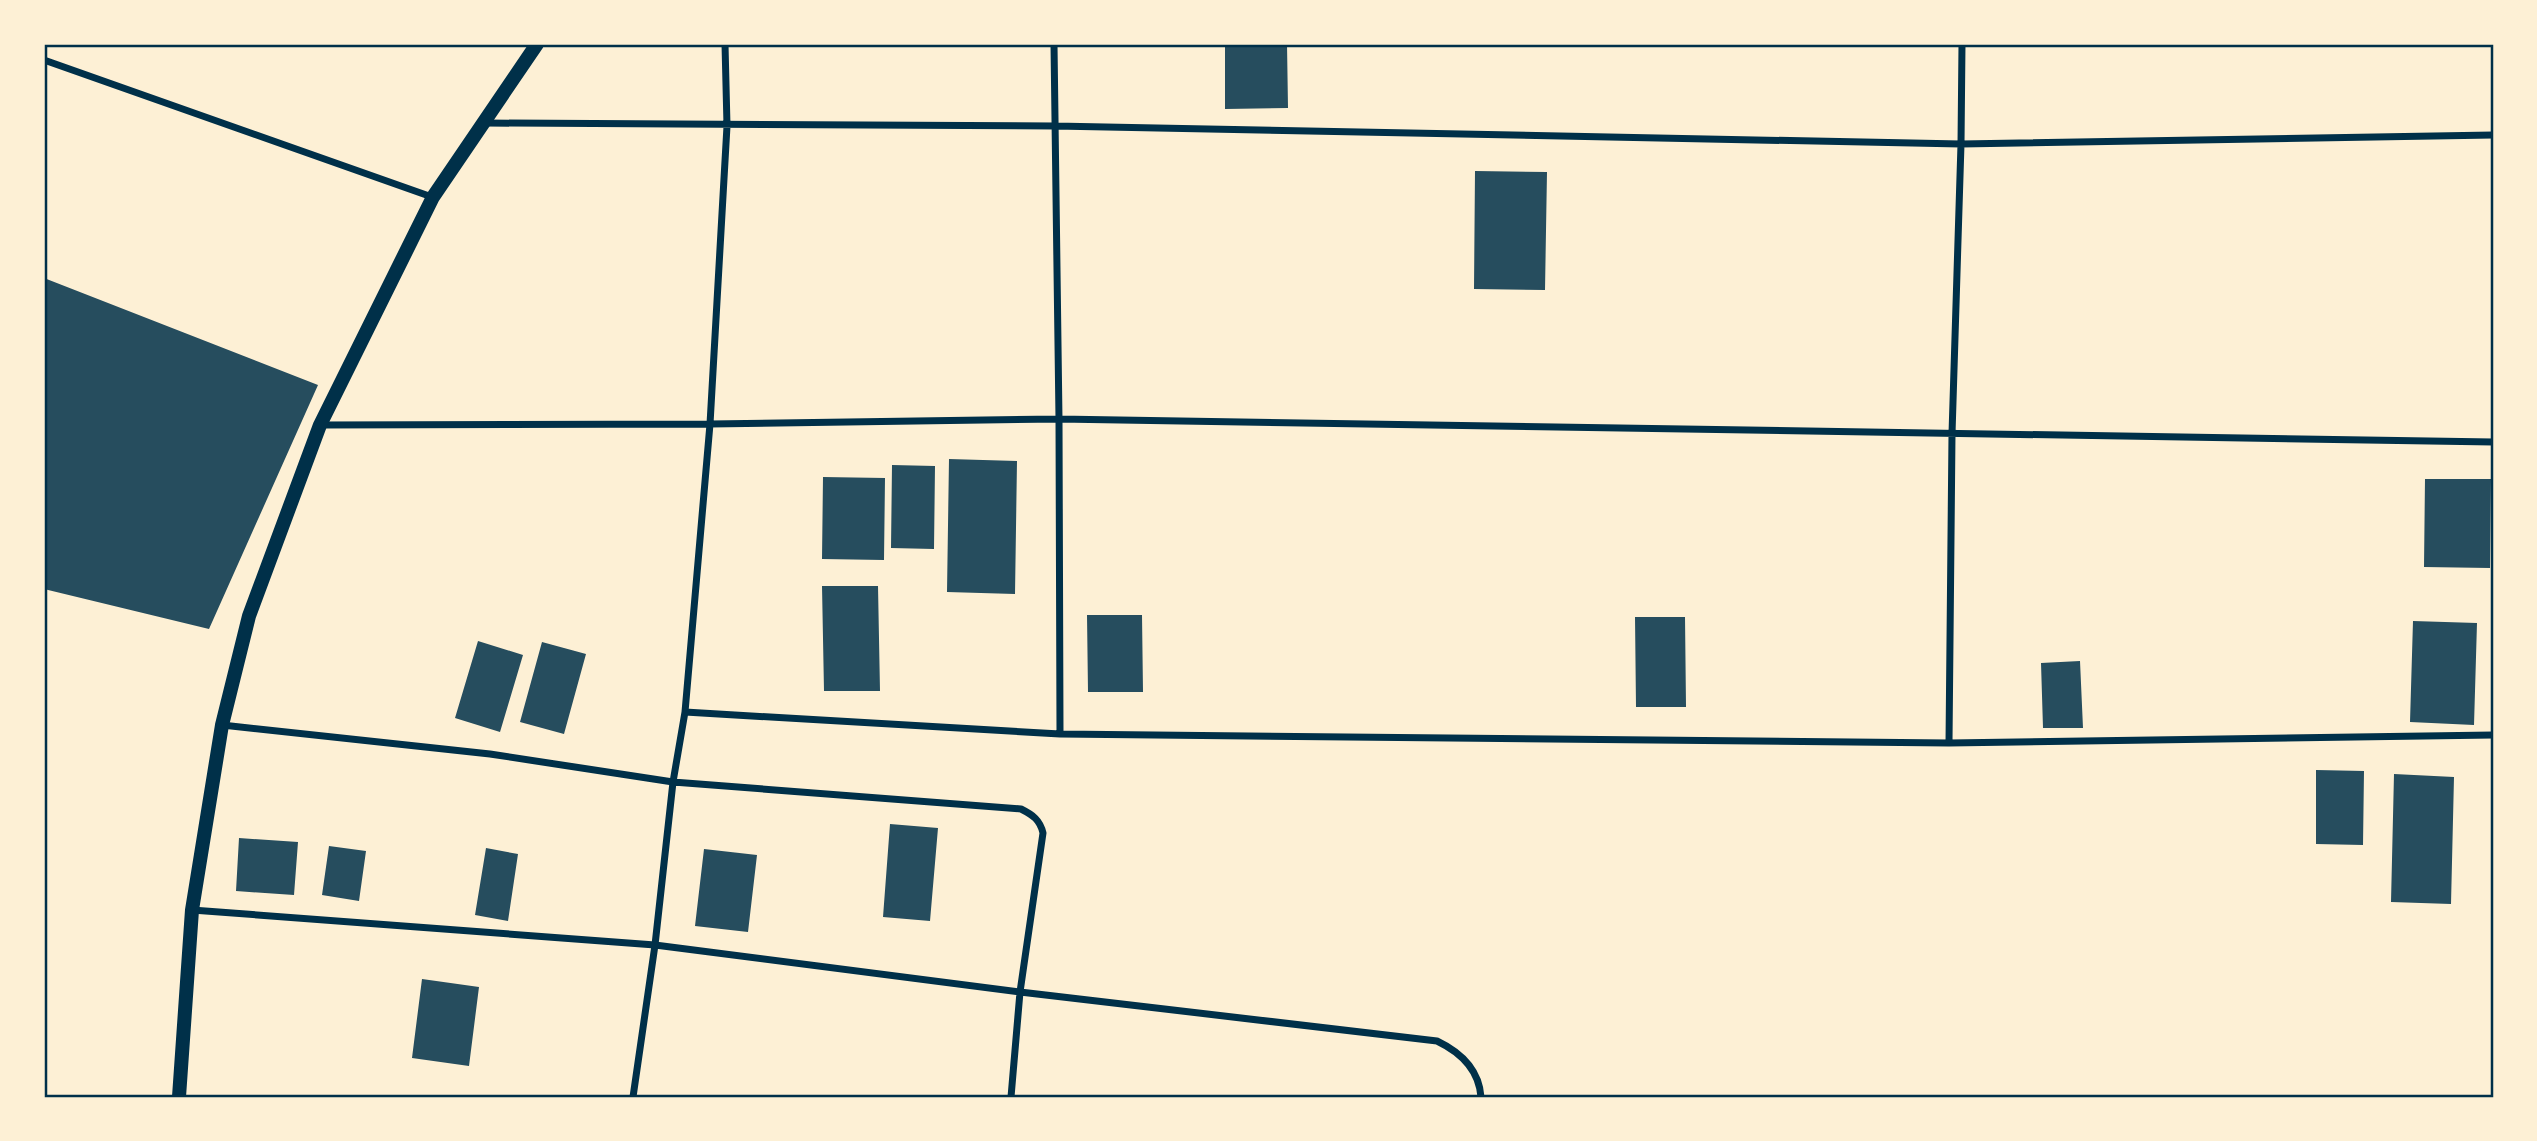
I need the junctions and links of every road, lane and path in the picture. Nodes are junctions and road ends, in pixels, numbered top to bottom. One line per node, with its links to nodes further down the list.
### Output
1 (537, 44): 6 (main road)
2 (725, 44): 7 (street)
3 (1054, 44): 8 (street)
4 (1962, 44): 10 (street)
5 (44, 60): 11 (street)
6 (483, 123): 7 (street); 11 (main road)
7 (727, 126): 8 (street); 13 (street)
8 (1055, 126): 10 (street); 12 (street)
9 (2493, 135): 10 (street)
10 (1961, 144): 15 (street)
11 (433, 197): 14 (main road)
12 (1059, 419): 13 (street); 15 (street); 19 (street)
13 (710, 424): 14 (street); 17 (street)
14 (320, 425): 18 (main road)
15 (1952, 434): 16 (street); 21 (street)
16 (2493, 442)
17 (685, 712): 19 (street); 22 (street)
18 (222, 725): 22 (street); 23 (main road)
19 (1060, 733): 21 (street)
20 (2493, 735): 21 (street)
21 (1949, 743)
22 (673, 782): 24 (street); 25 (street)
23 (192, 910): 24 (street); 26 (main road)
24 (655, 944): 25 (street); 27 (street)
25 (1020, 992): 28 (street); 29 (street)
26 (179, 1097)
27 (633, 1097)
28 (1011, 1097)
29 (1481, 1097)

